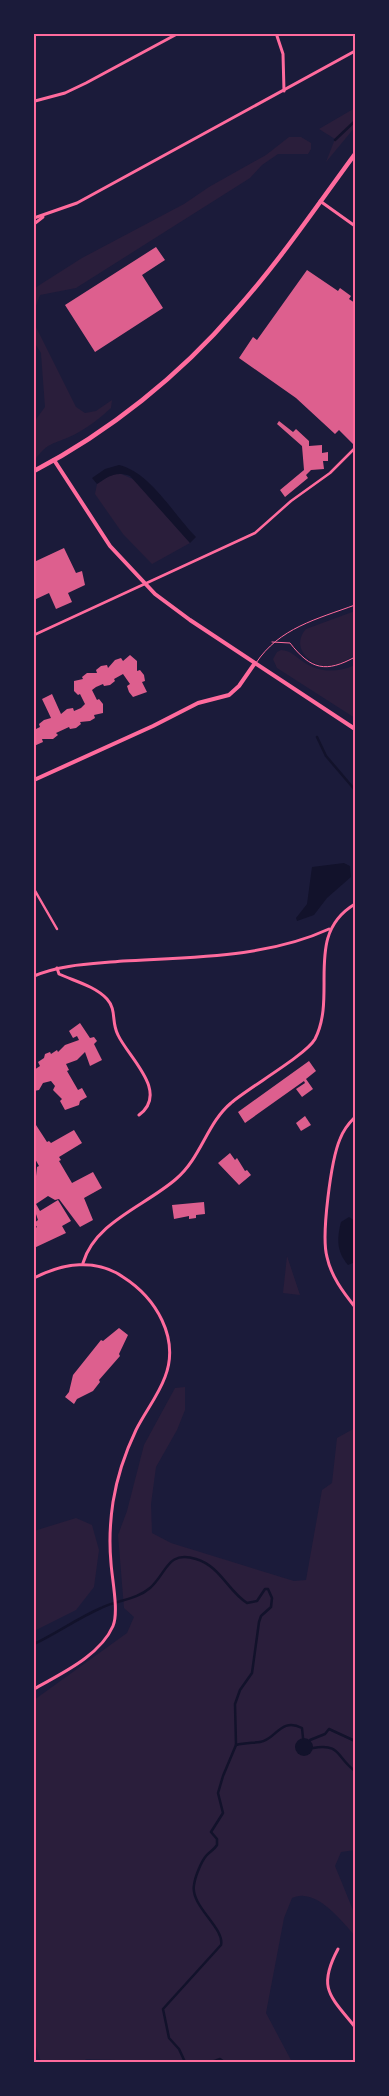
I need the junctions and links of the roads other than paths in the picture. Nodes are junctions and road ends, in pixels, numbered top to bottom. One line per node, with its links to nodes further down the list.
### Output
1 (177, 34): 6 (street)
2 (277, 36): 5 (street)
3 (355, 51): 5 (street)
4 (34, 90): 6 (street)
5 (284, 91): 10 (street)
6 (35, 101): 7 (street)
7 (34, 146)
8 (355, 154): 9 (main road)
9 (320, 201): 13 (street); 15 (main road)
10 (47, 215): 11 (street); 12 (street)
11 (34, 218)
12 (34, 224)
13 (355, 226)
14 (355, 448): 18 (street)
15 (54, 460): 16 (main road); 21 (street)
16 (34, 470)
17 (355, 605): 19 (lane)
18 (34, 635)
19 (272, 642): 20 (lane); 21 (lane)
20 (355, 657)
21 (255, 663): 22 (street); 23 (street)
22 (355, 729)
23 (34, 780)
24 (34, 889): 26 (street)
25 (355, 904): 27 (street)
26 (57, 929)
27 (330, 929): 28 (street); 32 (street)
28 (57, 968): 29 (street); 30 (street)
29 (34, 976)
30 (139, 1115)
31 (355, 1117): 34 (street)
32 (83, 1263): 33 (street); 35 (street)
33 (34, 1278)
34 (355, 1307)
35 (34, 1690)
36 (338, 1949): 37 (street)
37 (355, 2027)

